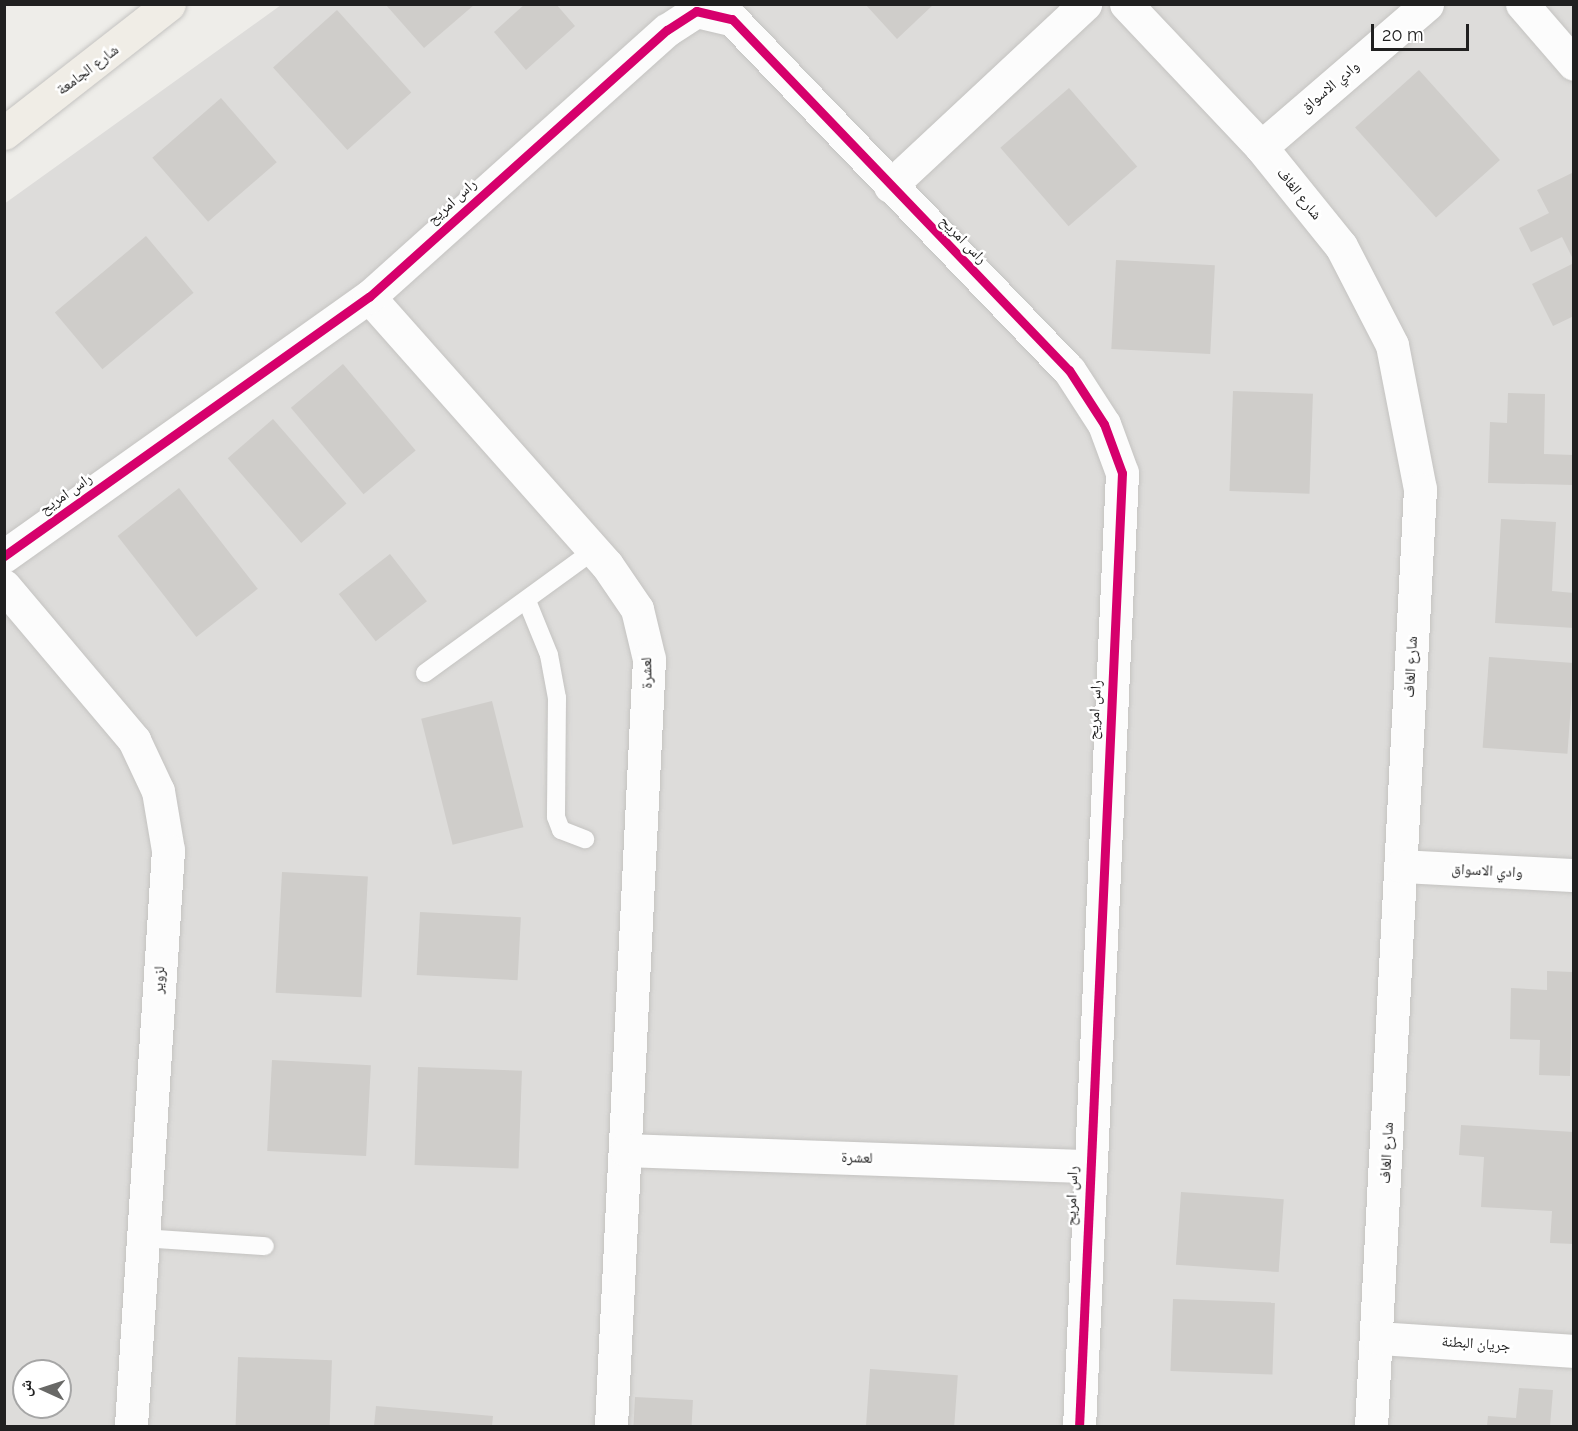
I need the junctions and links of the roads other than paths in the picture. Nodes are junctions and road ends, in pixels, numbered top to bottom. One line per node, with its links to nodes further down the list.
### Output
1 (169, 4): 7 (main road, شارع الجامعة)
2 (1085, 4): 9 (street)
3 (1126, 4): 8 (street, شارع الغاف)
4 (1427, 4): 8 (street, وادي الاسواق)
5 (1522, 4): 6 (street)
6 (1574, 64)
7 (4, 133)
8 (1261, 147): 17 (street, شارع الغاف)
9 (890, 186): 10 (street, راس امريح); 20 (street, راس امريح)
10 (369, 297): 11 (street, لعشرة); 12 (street, راس امريح)
11 (594, 550): 14 (lane); 19 (street, لعشرة)
12 (4, 556)
13 (4, 586): 21 (street, لزوير)
14 (527, 601): 15 (lane); 16 (lane)
15 (425, 673)
16 (585, 839)
17 (1401, 866): 18 (street, وادي الاسواق); 23 (street, شارع الغاف)
18 (1574, 875)
19 (626, 1150): 20 (street, لعشرة); 26 (street, لعشرة)
20 (1088, 1166): 27 (street, راس امريح)
21 (142, 1238): 22 (lane); 25 (street, لزوير)
22 (265, 1246)
23 (1378, 1338): 24 (street, جريان البطنة); 28 (street, شارع الغاف)
24 (1574, 1351)
25 (130, 1426)
26 (611, 1426)
27 (1079, 1426)
28 (1371, 1426)

